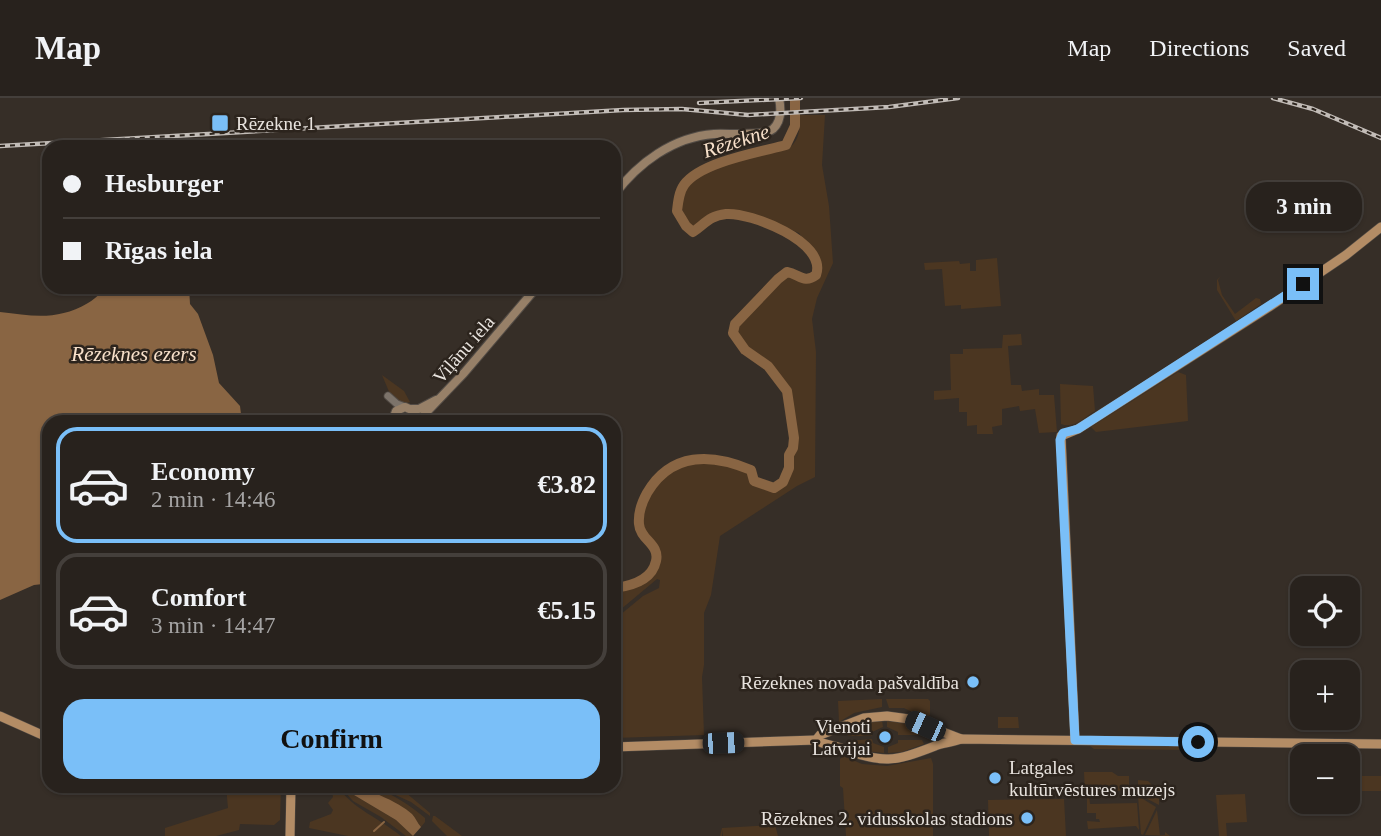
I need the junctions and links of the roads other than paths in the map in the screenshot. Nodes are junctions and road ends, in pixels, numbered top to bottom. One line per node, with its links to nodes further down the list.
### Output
1 (779, 98): 2 (main road)
2 (621, 187)
3 (1381, 227): 17 (main road)
4 (531, 294): 5 (main road, Viļānu iela)
5 (439, 399): 6 (main road); 10 (main road, Viļānu iela)
6 (409, 408): 7 (street); 8 (main road); 9 (main road)
7 (392, 415)
8 (398, 415)
9 (414, 415)
10 (424, 415)
11 (0, 716): 14 (main road)
12 (839, 730): 13 (main road); 16 (main road); 20 (main road)
13 (933, 730): 15 (main road); 21 (main road)
14 (42, 735)
15 (961, 739): 17 (main road); 21 (main road)
16 (816, 740): 19 (main road); 20 (main road)
17 (1075, 740): 18 (main road)
18 (1381, 744)
19 (621, 747)
20 (838, 747): 21 (main road)
21 (929, 749)
22 (291, 793): 23 (main road)
23 (289, 836)

